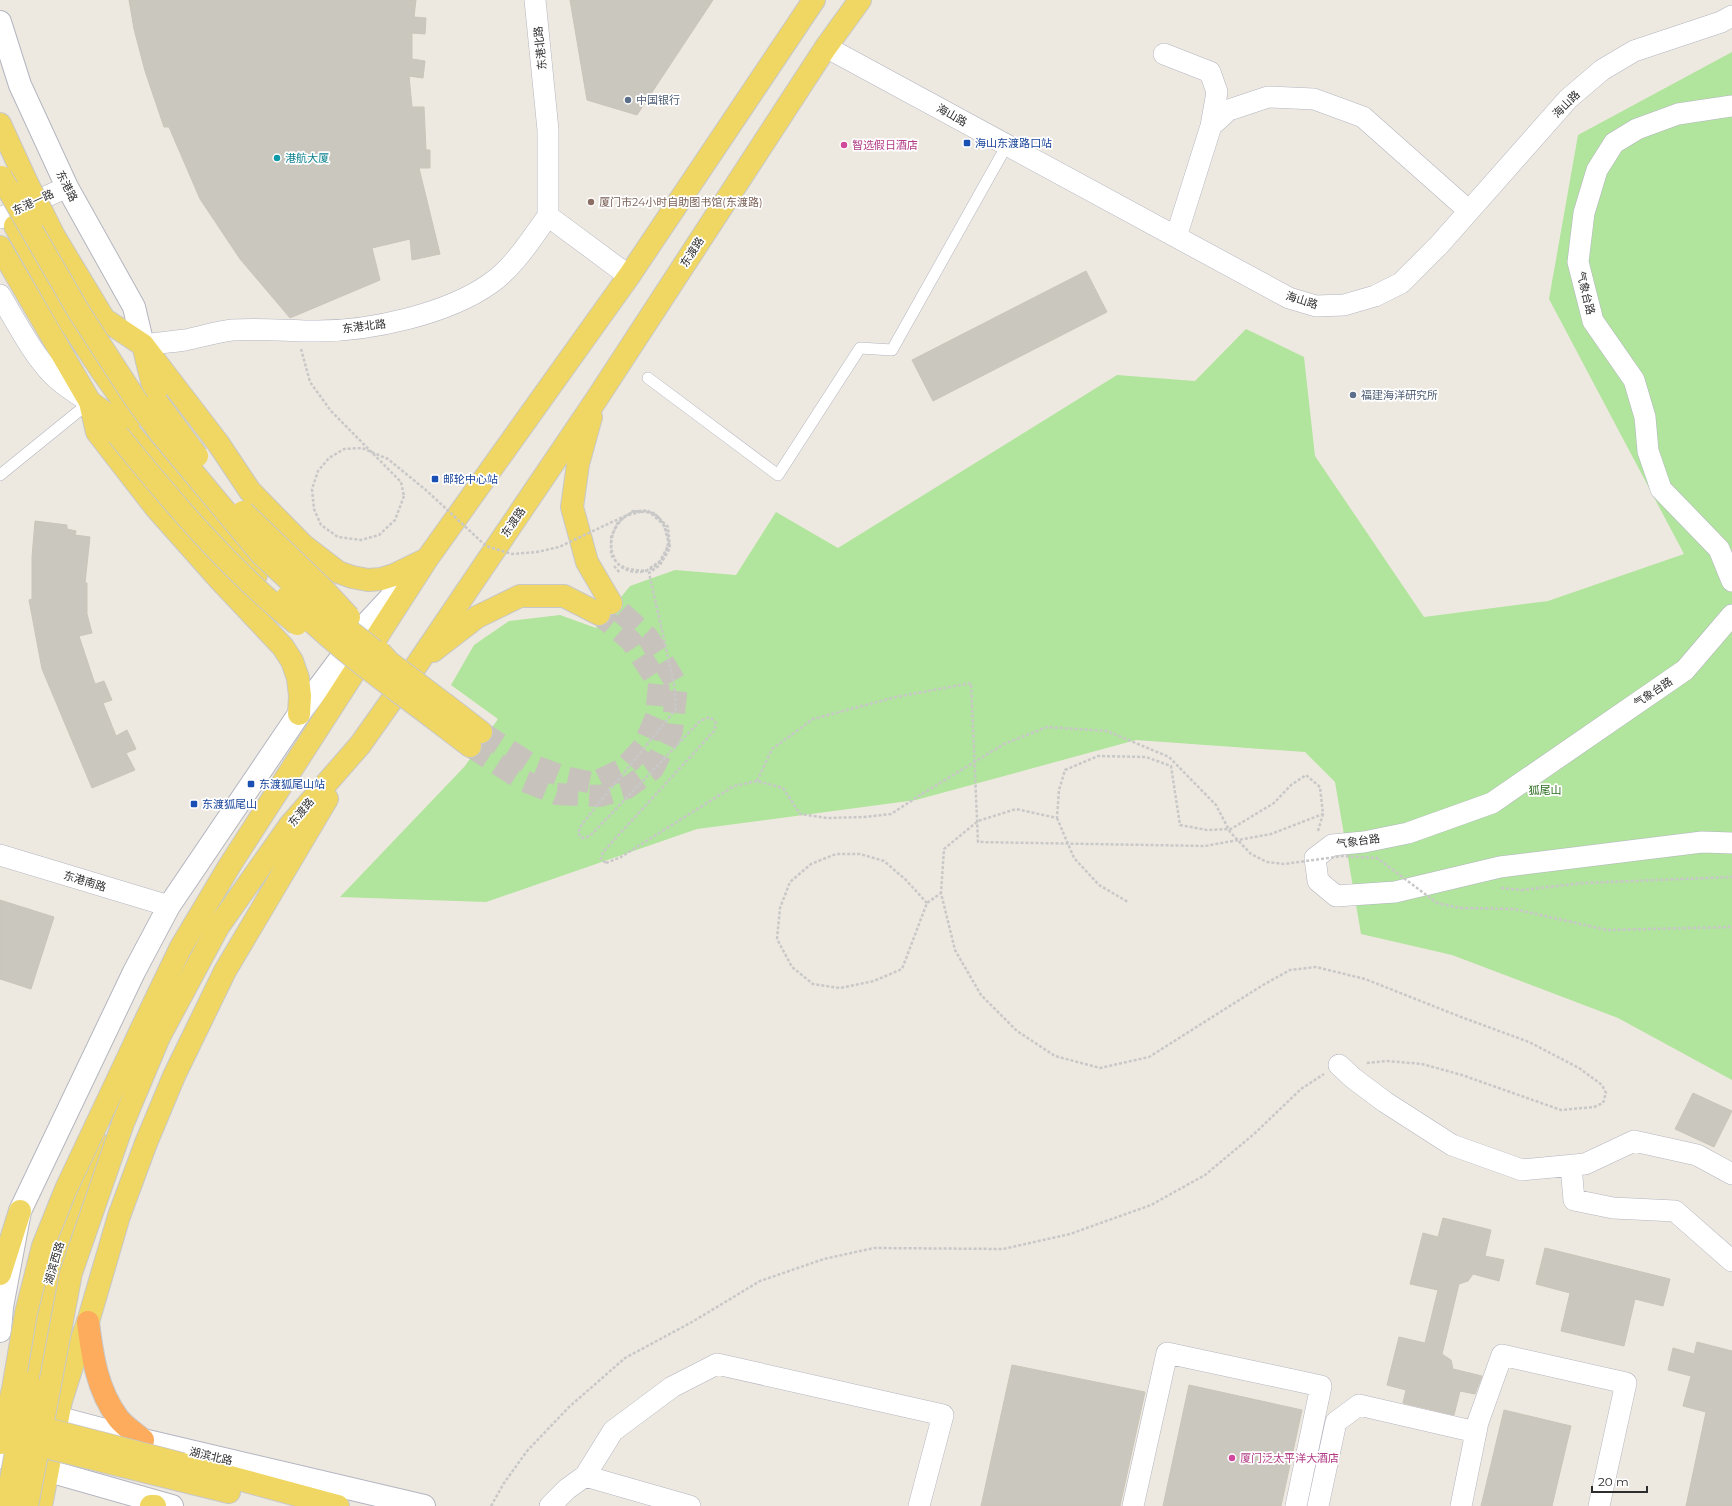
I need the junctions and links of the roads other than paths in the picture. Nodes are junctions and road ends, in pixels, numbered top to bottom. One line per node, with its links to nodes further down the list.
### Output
1 (535, 0): 15 (street, 东港北路)
2 (814, 0): 18 (main road)
3 (860, 0): 6 (main road, 东渡路)
4 (1732, 16): 14 (street, 海山路)
5 (0, 22): 12 (main road, 东港路)
6 (826, 47): 11 (street, 海山路); 22 (main road, 东渡路)
7 (1164, 54): 10 (street)
8 (1732, 106): 27 (street, 气象台路)
9 (0, 124): 20 (main road, bridge)
10 (1211, 126): 14 (street); 16 (street)
11 (1007, 145): 16 (street, 海山路); 21 (lane)
12 (67, 186): 13 (street, 东港一路); 20 (main road, 东港路)
13 (1, 193): 32 (main road, bridge); 34 (main road, bridge)
14 (1468, 211): 16 (street, 海山路)
15 (548, 216): 18 (street); 20 (street, 东港北路)
16 (1176, 237)
17 (0, 248): 23 (main road)
18 (630, 276): 26 (main road)
19 (0, 295): 23 (street)
20 (142, 345): 25 (main road); 32 (main road, bridge)
21 (648, 378)
22 (596, 400): 33 (main road, 东渡路); 33 (main road)
23 (90, 402): 24 (lane); 28 (main road); 31 (main road); 34 (main road, bridge)
24 (0, 475)
25 (303, 544): 26 (main road); 28 (main road)
26 (427, 559): 30 (main road); 40 (main road)
27 (1732, 581)
28 (274, 594): 31 (main road)
29 (1732, 615): 38 (street, 气象台路)
30 (367, 623): 35 (main road); 40 (main road)
31 (292, 660): 35 (main road)
32 (389, 662): 34 (main road, bridge)
33 (418, 663): 37 (main road, 东渡路)
34 (441, 712): 36 (main road)
35 (299, 714): 41 (main road)
36 (476, 739)
37 (360, 745): 42 (main road, 东渡路); 49 (main road)
38 (1732, 843)
39 (0, 856): 41 (street, 东港南路)
40 (230, 865): 42 (main road)
41 (169, 906): 46 (main road)
42 (150, 1034): 57 (main road, bridge); 62 (main road, 湖滨西路, bridge); 63 (main road, 湖滨西路, bridge)
43 (1339, 1065): 44 (street)
44 (1571, 1166): 45 (street); 47 (street)
45 (1732, 1174)
46 (20, 1211): 48 (main road); 50 (main road)
47 (1732, 1261)
48 (0, 1274)
49 (88, 1322): 53 (main road); 56 (highway)
50 (0, 1331)
51 (0, 1403): 53 (main road, 湖滨北路)
52 (0, 1417): 69 (main road, bridge)
53 (58, 1417): 56 (main road, 湖滨北路); 59 (main road)
54 (1476, 1432): 76 (street); 77 (street); 78 (street)
55 (0, 1436): 68 (main road, bridge)
56 (143, 1440): 61 (main road, 湖滨北路)
57 (0, 1443)
58 (0, 1458): 59 (main road)
59 (47, 1471): 64 (main road); 67 (main road)
60 (585, 1476): 71 (street); 72 (street); 73 (street)
61 (404, 1503): 70 (main road, 湖滨北路)
62 (6, 1506)
63 (27, 1506)
64 (41, 1506)
65 (151, 1506): 66 (main road)
66 (155, 1506)
67 (172, 1506)
68 (291, 1506)
69 (338, 1506)
70 (424, 1506)
71 (550, 1506)
72 (690, 1506)
73 (919, 1506)
74 (1133, 1506): 75 (street)
75 (1296, 1506)
76 (1318, 1506)
77 (1461, 1506)
78 (1599, 1506)

